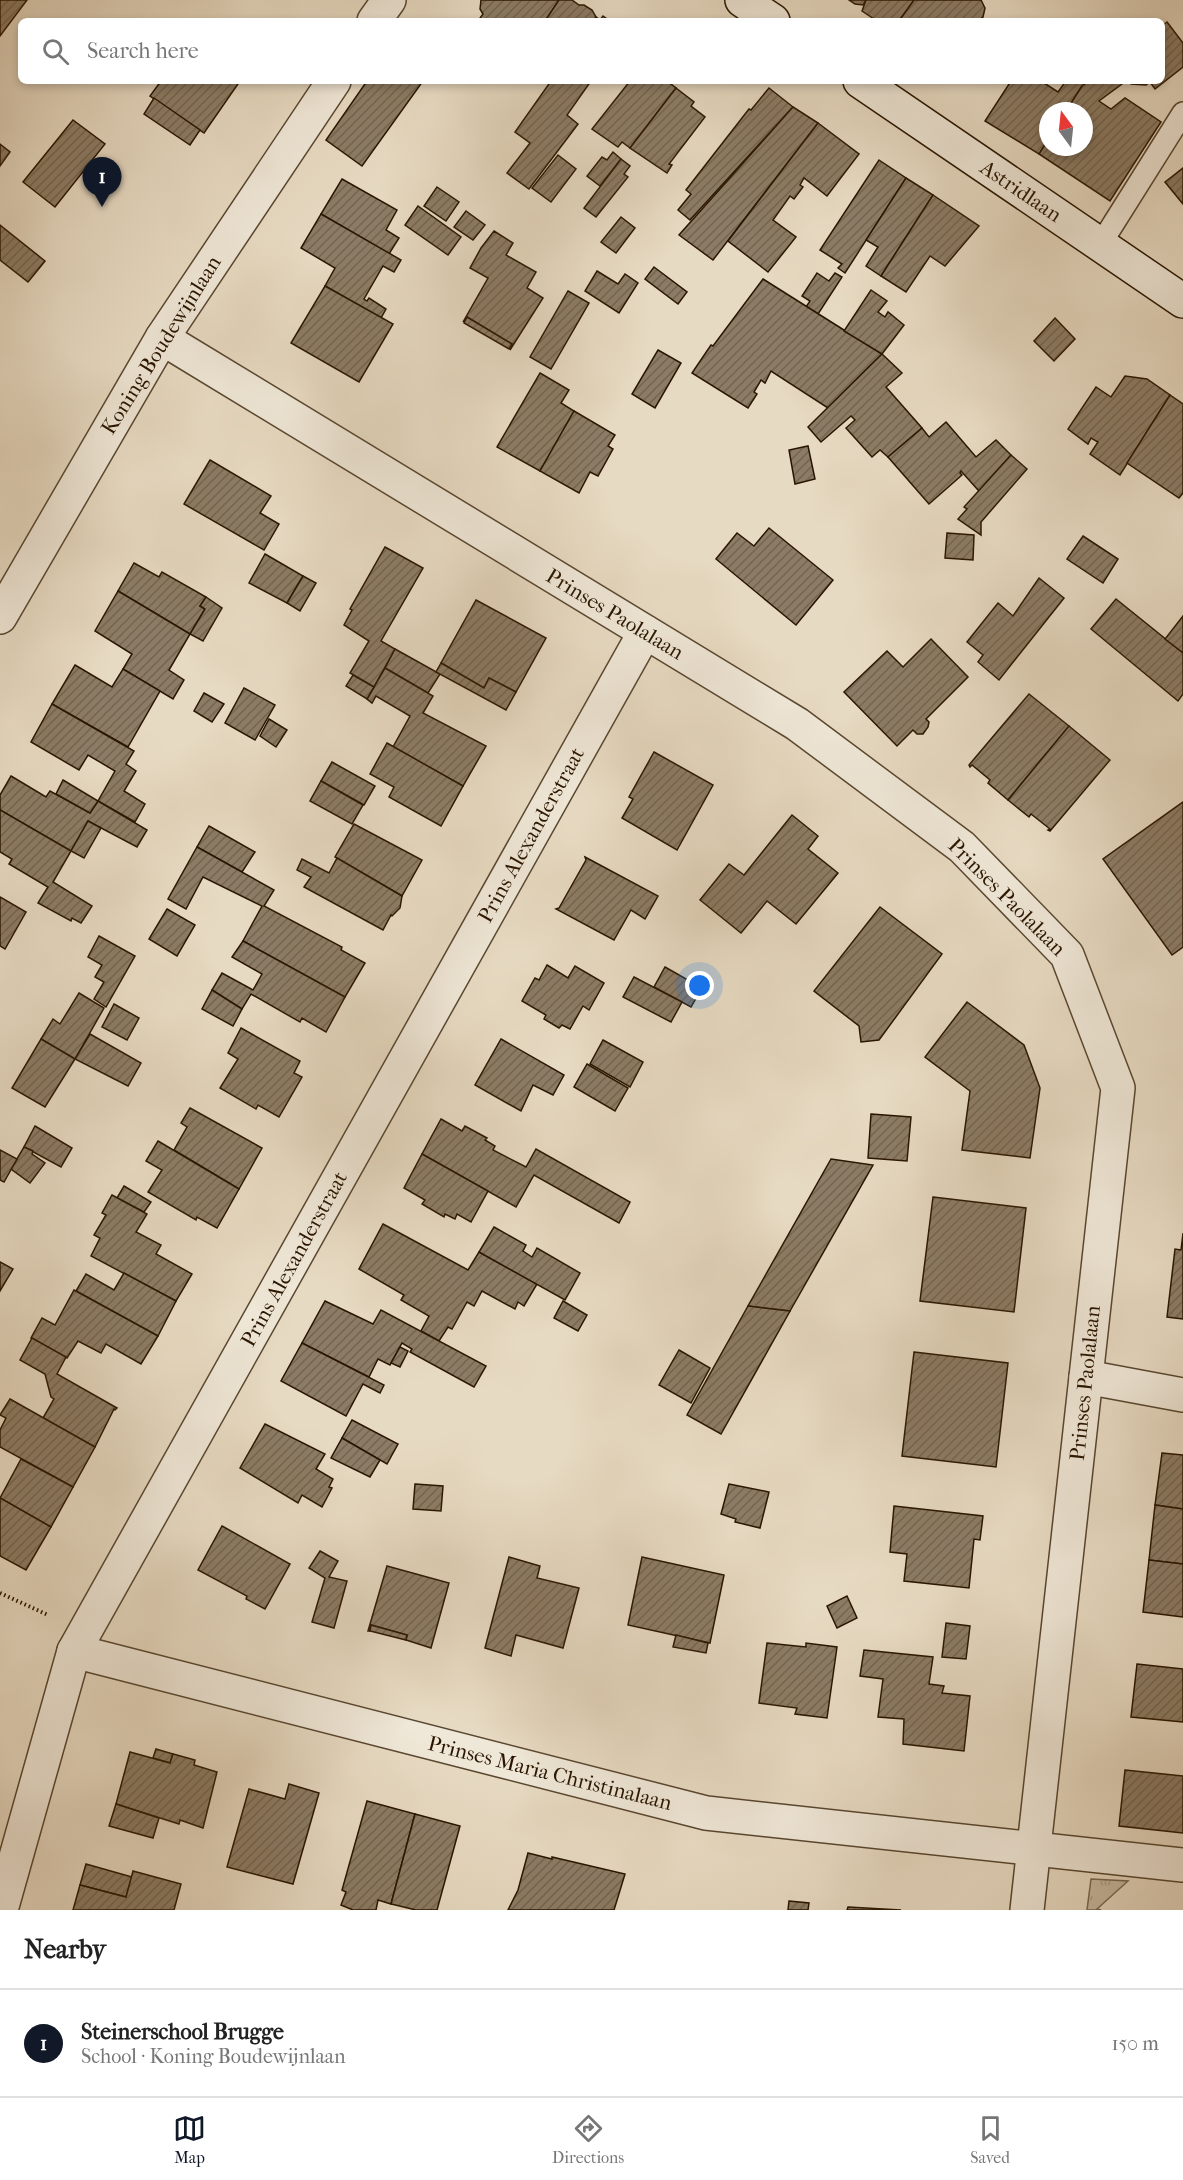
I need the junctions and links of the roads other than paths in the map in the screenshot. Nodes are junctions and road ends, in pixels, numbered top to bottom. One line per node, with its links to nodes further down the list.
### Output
1 (389, 0): 3 (street)
2 (742, 0): 4 (street)
3 (376, 18)
4 (769, 18)
5 (332, 84): 10 (street, Koning Boudewijnlaan)
6 (864, 84): 8 (street, Astridlaan)
7 (1183, 113): 8 (lane)
8 (1100, 245): 9 (street, Astridlaan)
9 (1183, 301)
10 (162, 338): 11 (street, Koning Boudewijnlaan); 12 (street, Prinses Paolalaan)
11 (0, 616)
12 (645, 632): 13 (street, Prinses Paolalaan); 15 (street, Prins Alexanderstraat)
13 (1086, 1377): 14 (street); 16 (street, Prinses Paolalaan)
14 (1183, 1395)
15 (79, 1641): 16 (street, Prinses Maria Christinalaan); 18 (street, Prins Alexanderstraat)
16 (1034, 1848): 17 (street, Prinses Maria Christinalaan); 19 (street, Prinses Paolalaan)
17 (1183, 1865)
18 (1, 1910)
19 (1027, 1910)

